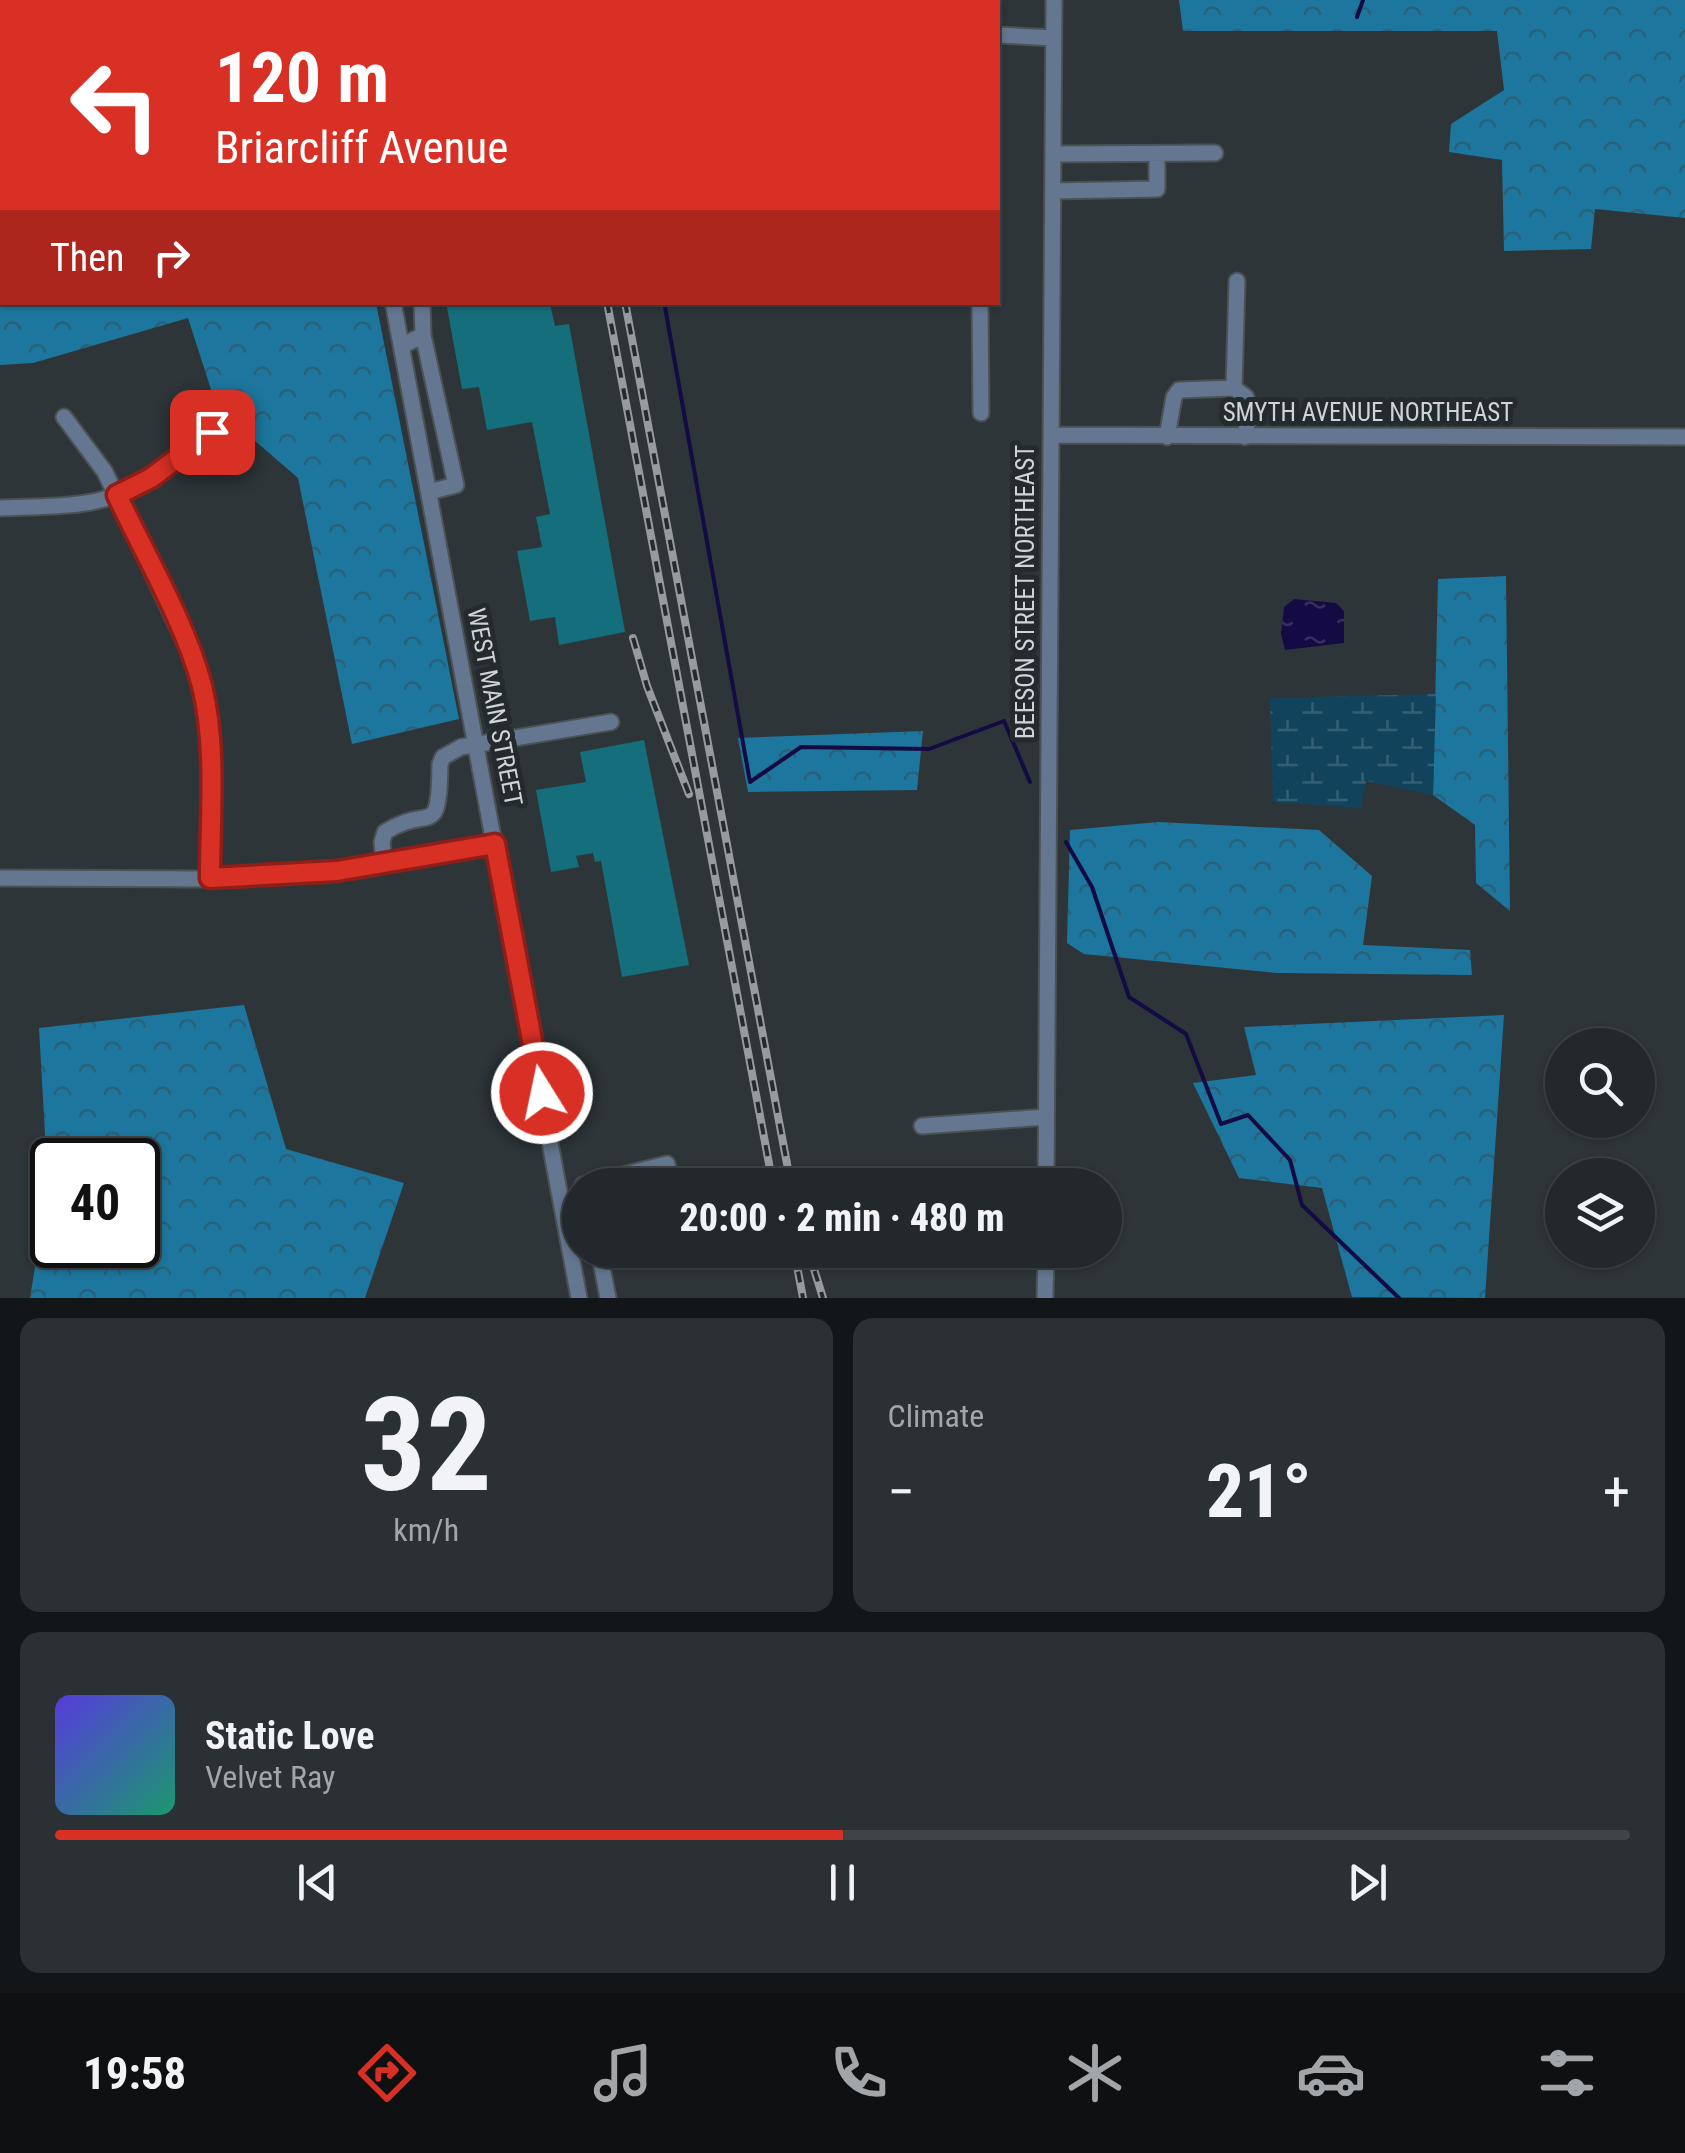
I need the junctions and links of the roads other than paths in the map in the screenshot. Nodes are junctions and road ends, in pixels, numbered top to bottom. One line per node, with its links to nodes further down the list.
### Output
1 (1054, 0): 3 (street, BEESON STREET NORTHEAST)
2 (1000, 35): 3 (street)
3 (1054, 38): 4 (street, BEESON STREET NORTHEAST)
4 (1054, 154): 5 (street); 7 (street, BEESON STREET NORTHEAST)
5 (1157, 154): 6 (street); 7 (street)
6 (1215, 154)
7 (1053, 191): 18 (street, BEESON STREET NORTHEAST)
8 (1238, 281): 14 (street)
9 (395, 305): 13 (street, WEST MAIN STREET)
10 (422, 305): 12 (street)
11 (980, 305): 15 (street)
12 (423, 335): 13 (street); 22 (street)
13 (402, 346): 22 (street, WEST MAIN STREET)
14 (1234, 388): 19 (street); 21 (street)
15 (981, 414)
16 (64, 417): 23 (street)
17 (212, 432): 23 (street)
18 (1051, 434): 21 (street, SMYTH AVENUE NORTHEAST); 31 (street, BEESON STREET NORTHEAST)
19 (1245, 436): 20 (street, SMYTH AVENUE NORTHEAST); 21 (street, SMYTH AVENUE NORTHEAST)
20 (1685, 436)
21 (1167, 437)
22 (429, 492): 26 (street, WEST MAIN STREET)
23 (117, 495): 24 (street); 30 (street)
24 (0, 508)
25 (610, 722): 26 (street)
26 (476, 744): 27 (street, WEST MAIN STREET); 28 (street)
27 (495, 844): 28 (street); 34 (street, WEST MAIN STREET)
28 (384, 863): 30 (street)
29 (0, 878): 30 (street)
30 (210, 878)
31 (1046, 1117): 32 (street); 33 (street, BEESON STREET NORTHEAST)
32 (922, 1126)
33 (1046, 1168)
34 (560, 1191): 35 (street, WEST MAIN STREET)
35 (562, 1202)
36 (574, 1268): 39 (street, WEST MAIN STREET)
37 (605, 1268): 40 (street)
38 (1046, 1268): 41 (street)
39 (579, 1298)
40 (608, 1298)
41 (1045, 1298)

